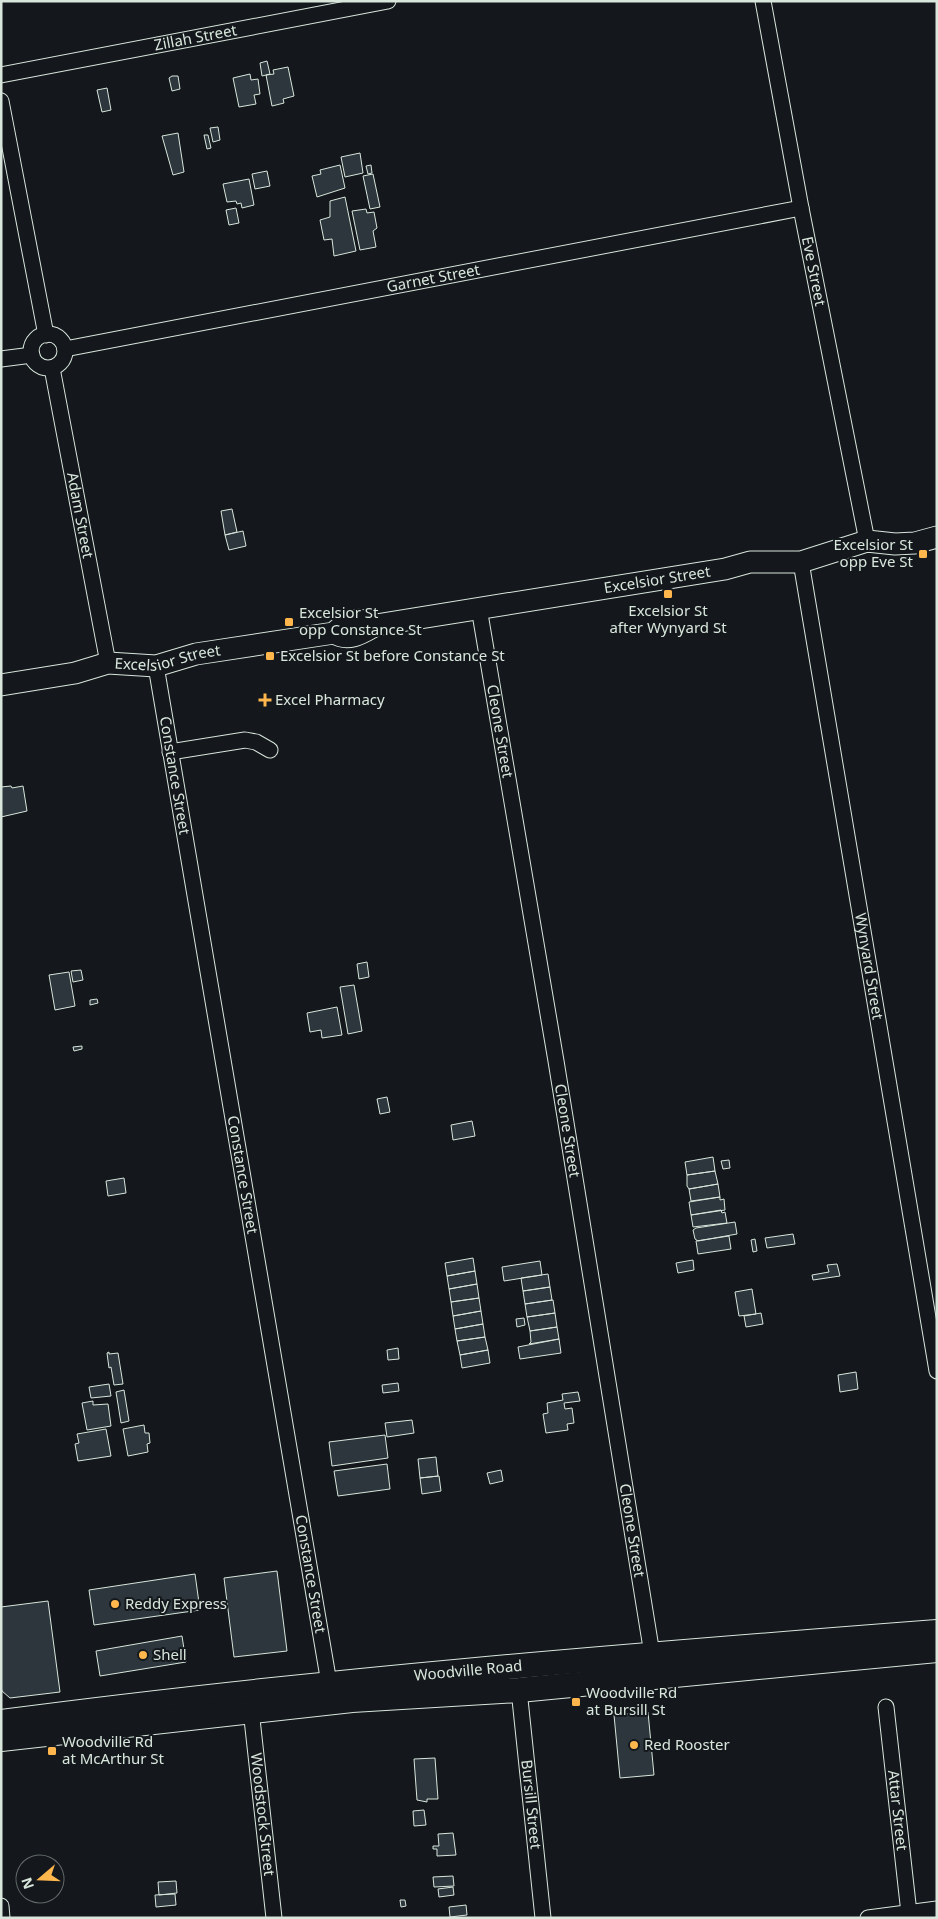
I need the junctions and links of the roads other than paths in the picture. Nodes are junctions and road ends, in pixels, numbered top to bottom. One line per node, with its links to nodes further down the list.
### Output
1 (388, 1): 3 (street, Zillah Street)
2 (763, 1): 5 (street, Eve Street)
3 (1, 75)
4 (1, 101): 6 (street)
5 (801, 208): 7 (street, Garnet Street); 12 (street, Eve Street)
6 (46, 335): 7 (street); 8 (street)
7 (65, 349): 10 (street)
8 (32, 355): 9 (street); 10 (street)
9 (1, 360)
10 (52, 368): 15 (street, Adam Street)
11 (937, 537): 12 (street, Excelsior Street)
12 (867, 541): 13 (street, Excelsior Street)
13 (801, 562): 14 (street, Excelsior Street); 20 (street, Wynyard Street)
14 (479, 608): 16 (street, Excelsior Street); 23 (street, Cleone Street)
15 (108, 663): 16 (street, Excelsior Street); 17 (street, Excelsior Street)
16 (156, 666): 19 (street, Constance Street)
17 (1, 685)
18 (270, 750): 19 (street)
19 (170, 752): 24 (street, Constance Street)
20 (937, 1371)
21 (937, 1632): 23 (main road, Woodville Road)
22 (937, 1650): 25 (main road, Woodville Road)
23 (652, 1654): 24 (main road, Woodville Road)
24 (329, 1683): 28 (main road, Woodville Road)
25 (519, 1690): 27 (main road, Woodville Road); 35 (street, Bursill Street)
26 (886, 1707): 32 (street, Attar Street)
27 (251, 1710): 29 (main road, Woodville Road); 34 (street, Woodstock Street)
28 (1, 1722)
29 (1, 1738)
30 (1, 1906): 33 (street)
31 (937, 1910): 32 (street)
32 (909, 1913): 36 (street)
33 (2, 1918)
34 (274, 1918)
35 (543, 1918)
36 (868, 1918)

